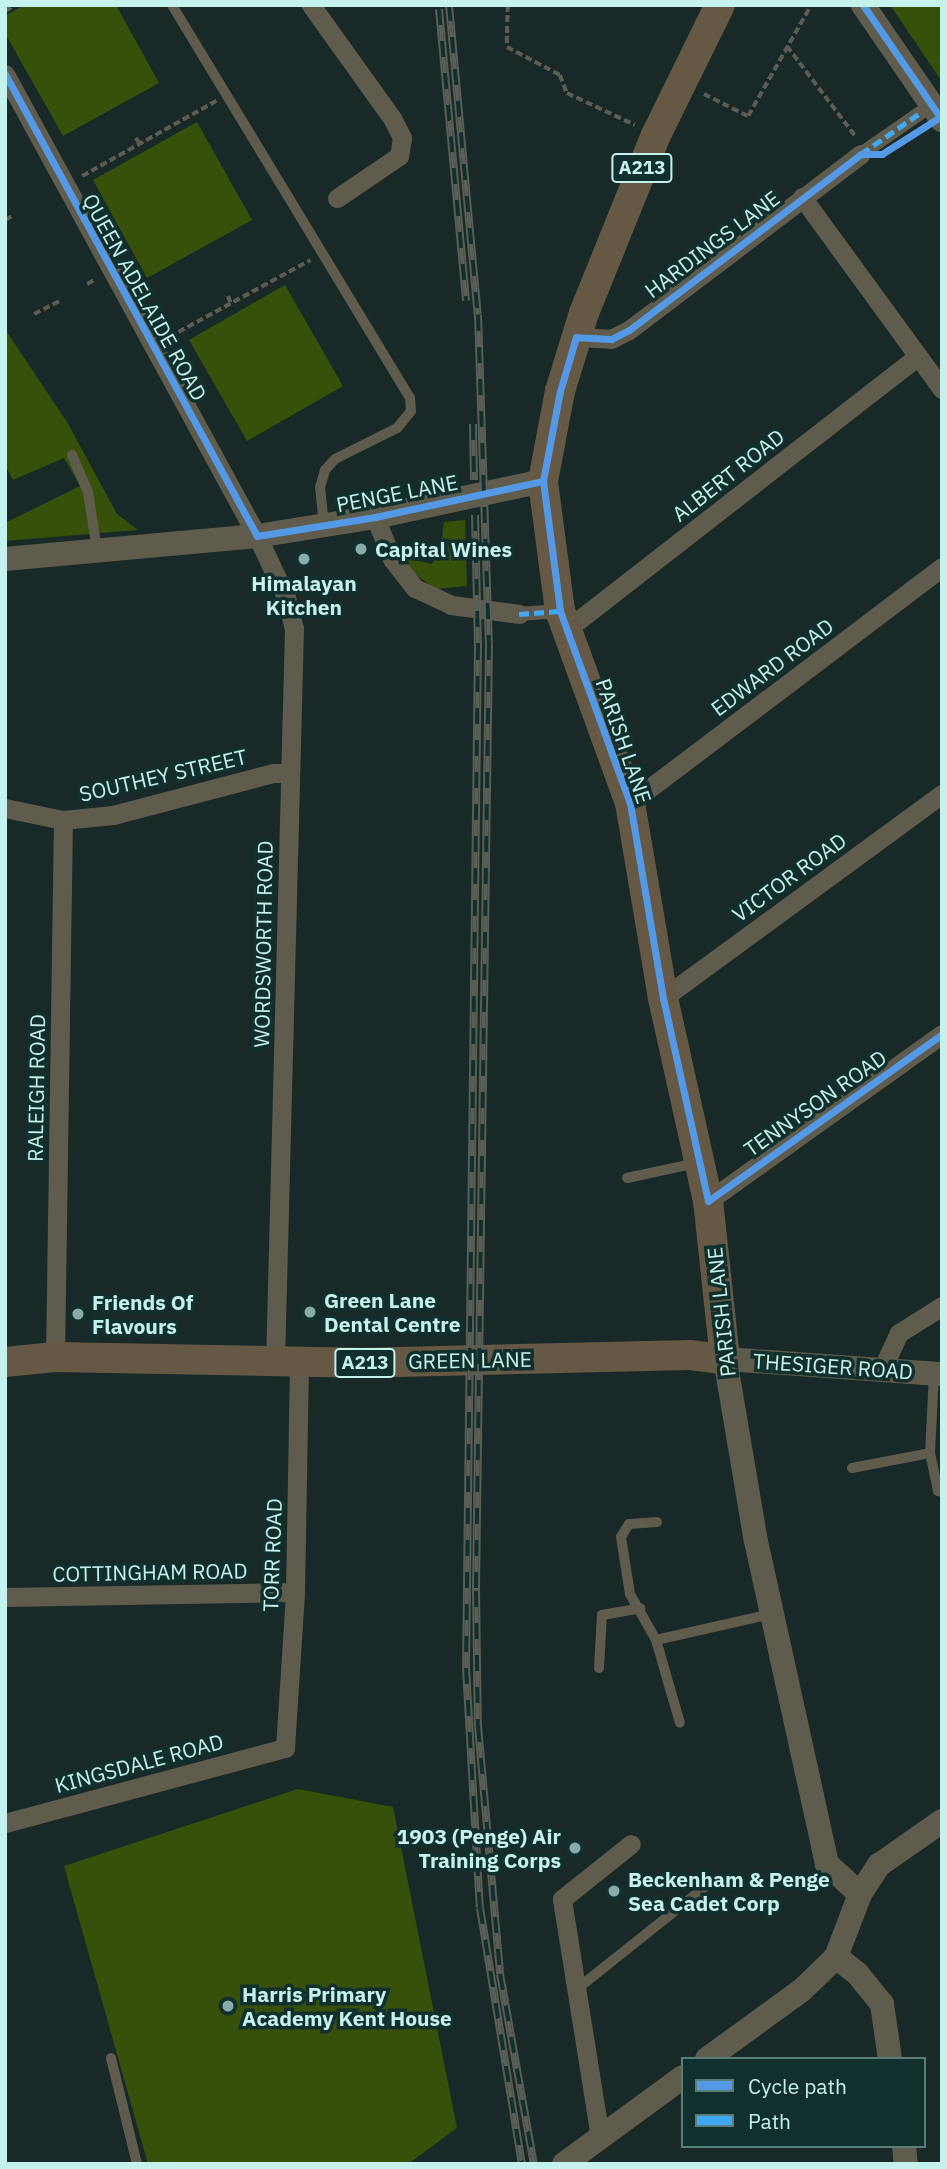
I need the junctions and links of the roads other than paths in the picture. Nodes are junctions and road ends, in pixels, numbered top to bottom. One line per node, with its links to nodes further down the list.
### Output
1 (172, 5): 16 (lane)
2 (311, 5): 9 (street)
3 (720, 5): 10 (main road, PARISH LANE / A213)
4 (863, 5): 6 (street)
5 (5, 74): 17 (street, QUEEN ADELAIDE ROAD)
6 (933, 107): 7 (street, HARDINGS LANE)
7 (863, 152): 8 (street, HARDINGS LANE)
8 (802, 197): 10 (street, HARDINGS LANE); 11 (street)
9 (337, 198)
10 (576, 337): 14 (main road, PARISH LANE / A213)
11 (917, 357): 12 (street); 22 (street, ALBERT ROAD)
12 (942, 390)
13 (72, 455): 18 (lane)
14 (543, 481): 15 (street, PENGE LANE); 22 (main road, PARISH LANE / A213)
15 (375, 517): 16 (street, PENGE LANE); 21 (street)
16 (324, 525): 17 (street, PENGE LANE)
17 (257, 536): 18 (street, PENGE LANE); 23 (street, WORDSWORTH ROAD)
18 (97, 550): 19 (street, PENGE LANE)
19 (5, 559)
20 (942, 567): 25 (street, EDWARD ROAD)
21 (519, 614): 22 (street)
22 (563, 620): 25 (main road, PARISH LANE / A213)
23 (290, 773): 27 (street, SOUTHEY STREET); 37 (street, WORDSWORTH ROAD)
24 (942, 794): 28 (street, VICTOR ROAD)
25 (630, 803): 28 (main road, PARISH LANE / A213)
26 (5, 808): 27 (street, SOUTHEY STREET)
27 (63, 820): 34 (street, RALEIGH ROAD)
28 (663, 998): 30 (main road, PARISH LANE / A213)
29 (942, 1034): 32 (street, TENNYSON ROAD)
30 (698, 1163): 31 (lane); 32 (main road, PARISH LANE / A213)
31 (627, 1178)
32 (708, 1201): 35 (main road, PARISH LANE / A213)
33 (942, 1306): 38 (street)
34 (55, 1357): 36 (main road, GREEN LANE / A213); 37 (main road, GREEN LANE / A213)
35 (725, 1360): 37 (main road, GREEN LANE / A213); 38 (street, THESIGER ROAD); 47 (street, PARISH LANE)
36 (5, 1362)
37 (287, 1362): 44 (street, TORR ROAD)
38 (883, 1367): 39 (street, THESIGER ROAD)
39 (938, 1374): 40 (lane)
40 (930, 1453): 41 (lane); 42 (lane)
41 (852, 1468)
42 (942, 1492)
43 (657, 1522): 46 (lane)
44 (295, 1592): 45 (street, COTTINGHAM ROAD); 51 (street, TORR ROAD)
45 (5, 1597)
46 (640, 1608): 48 (lane); 49 (lane)
47 (771, 1614): 48 (lane); 56 (street, PARISH LANE)
48 (656, 1640): 50 (lane)
49 (599, 1668)
50 (680, 1723)
51 (285, 1748): 53 (street, KINGSDALE ROAD)
52 (942, 1821): 56 (street)
53 (5, 1823)
54 (631, 1844): 58 (street)
55 (711, 1882): 58 (lane)
56 (860, 1894): 57 (street)
57 (836, 1957): 59 (street); 60 (street)
58 (577, 1989): 63 (street)
59 (710, 2057)
60 (890, 2057)
61 (111, 2058): 64 (lane)
62 (681, 2078): 63 (street)
63 (600, 2137): 65 (street)
64 (137, 2164)
65 (564, 2164)

